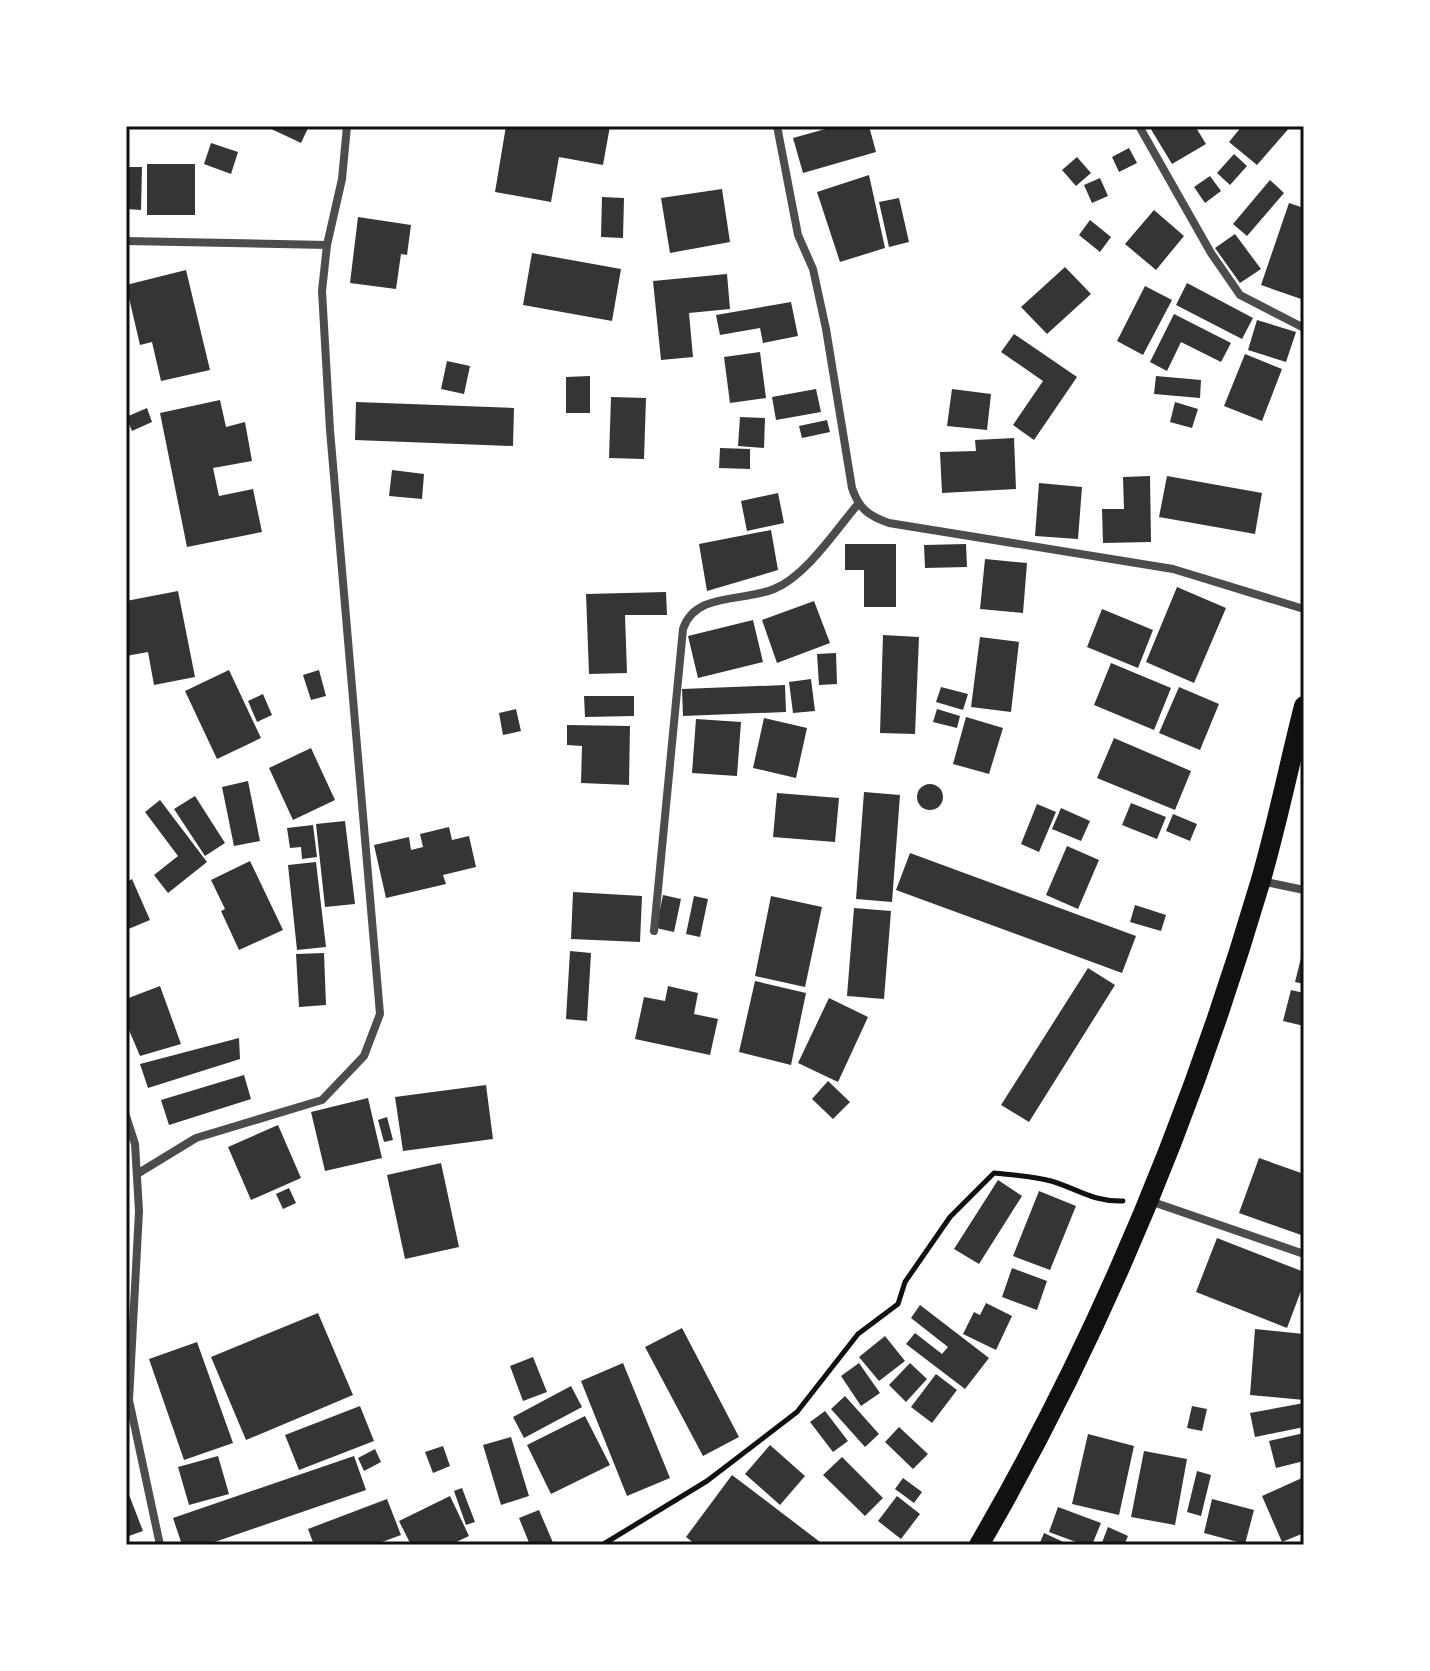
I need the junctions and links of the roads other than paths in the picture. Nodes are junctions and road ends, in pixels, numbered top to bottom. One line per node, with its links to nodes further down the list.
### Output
1 (347, 126): 5 (street)
2 (777, 126): 7 (street)
3 (1139, 126): 6 (street)
4 (126, 241): 5 (street)
5 (327, 245): 14 (street)
6 (1304, 328)
7 (858, 504): 8 (street); 12 (street)
8 (1304, 609)
9 (1304, 706): 10 (main road)
10 (1260, 881): 11 (street); 15 (main road)
11 (1304, 890)
12 (654, 931)
13 (126, 1116): 14 (street)
14 (137, 1174): 17 (street)
15 (1150, 1201): 16 (street); 18 (main road)
16 (1304, 1254)
17 (160, 1545)
18 (979, 1545)

